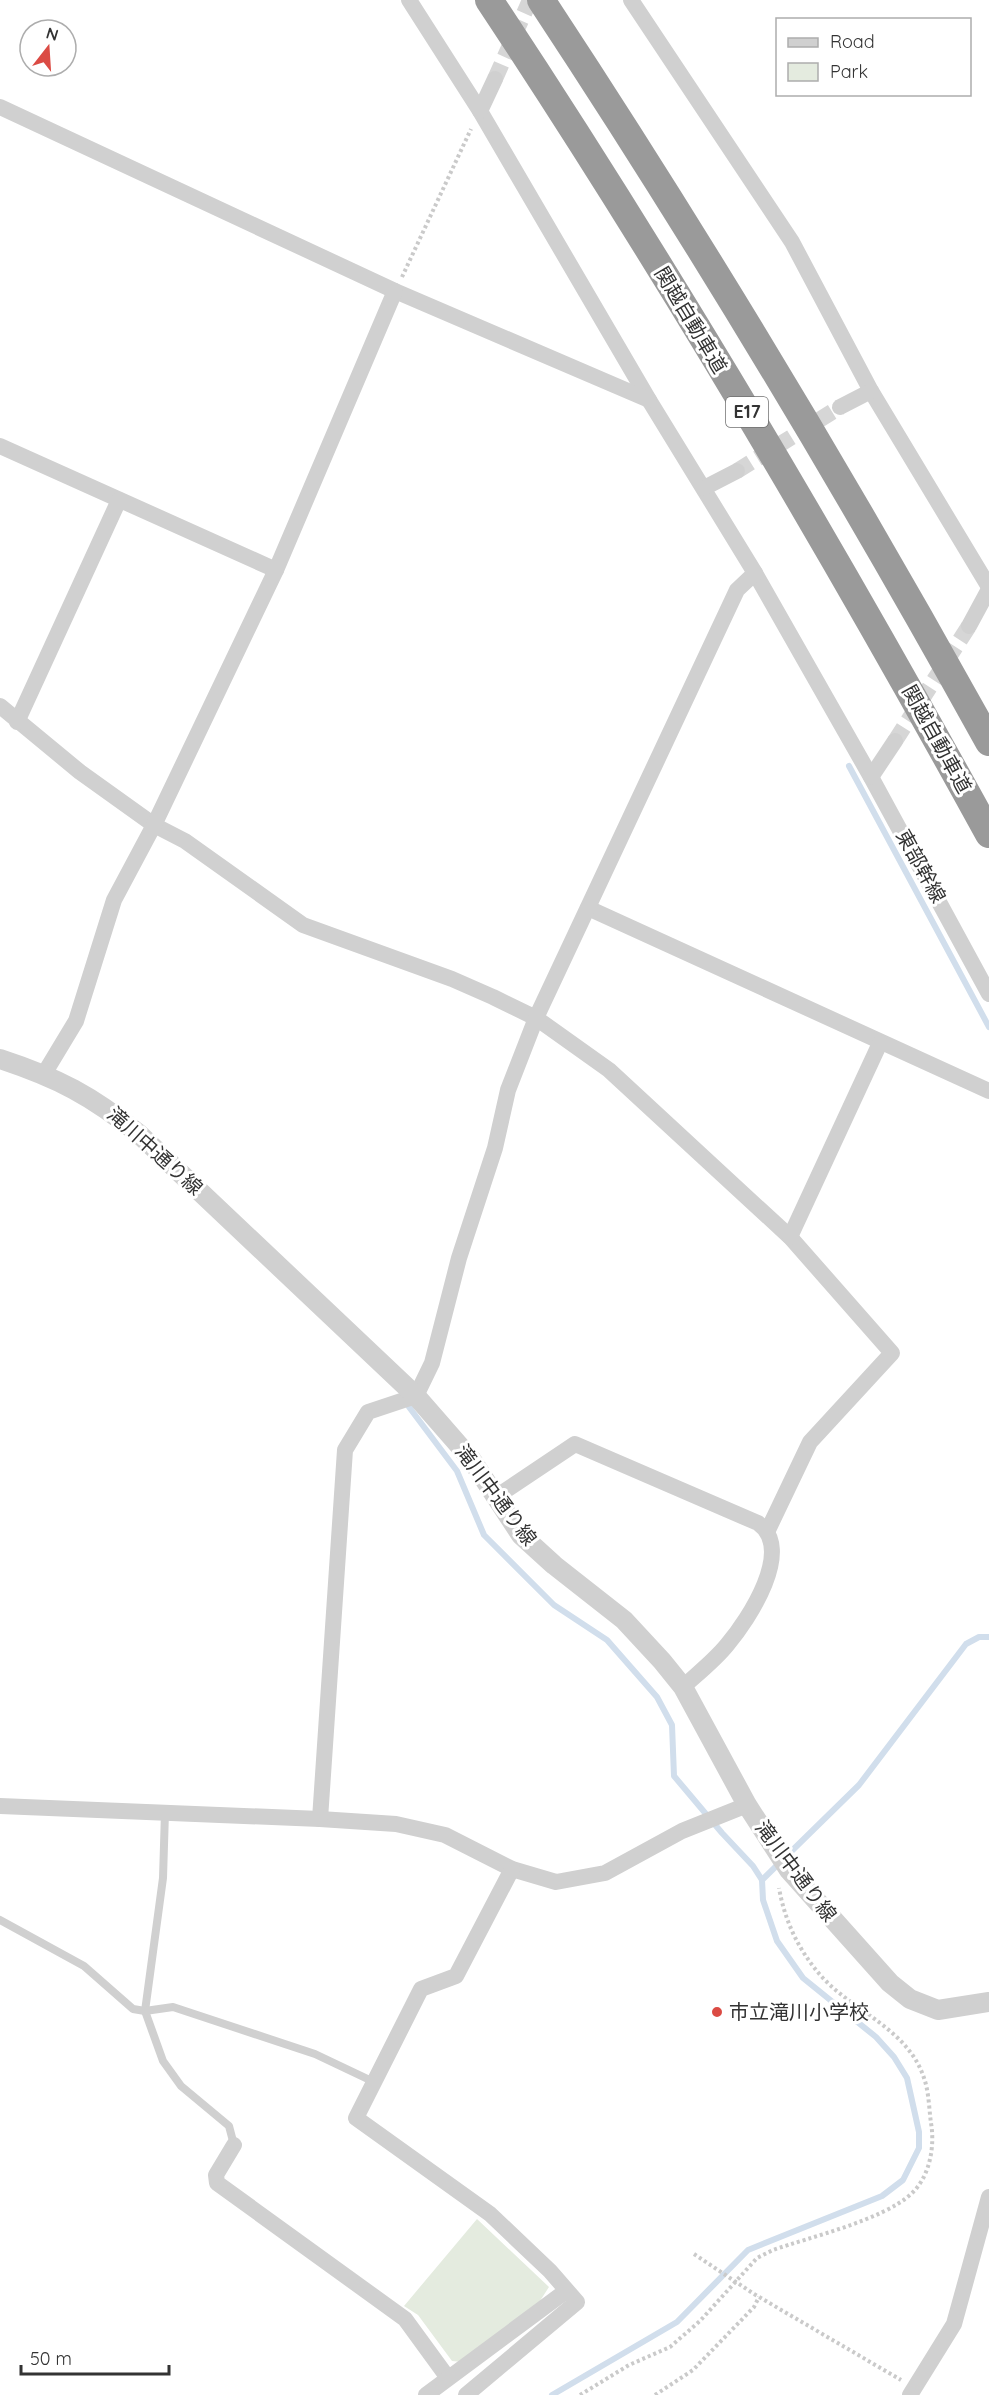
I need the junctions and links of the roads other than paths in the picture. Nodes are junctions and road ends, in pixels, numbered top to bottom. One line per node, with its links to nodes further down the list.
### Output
1 (409, 0): 7 (street, 東部幹線)
2 (489, 0): 26 (highway, 関越自動車道 / E17)
3 (541, 0): 23 (highway, E17)
4 (632, 0): 9 (street)
5 (495, 79): 7 (street)
6 (0, 107): 8 (street)
7 (480, 111): 10 (street, 東部幹線)
8 (395, 291): 10 (street); 16 (street)
9 (871, 391): 11 (street); 18 (street)
10 (649, 400): 14 (street, 東部幹線)
11 (840, 407)
12 (0, 446): 15 (street)
13 (737, 471): 14 (street)
14 (704, 488): 17 (street, 東部幹線)
15 (119, 500): 16 (street); 21 (street)
16 (276, 570): 25 (street)
17 (755, 573): 24 (street, 東部幹線); 27 (street)
18 (989, 588): 19 (street)
19 (969, 626)
20 (0, 706): 21 (street)
21 (17, 723): 25 (street)
22 (895, 741): 24 (street)
23 (989, 742)
24 (871, 777): 28 (street, 東部幹線)
25 (154, 825): 29 (street); 32 (street)
26 (989, 834)
27 (588, 908): 29 (street); 30 (street)
28 (989, 994)
29 (536, 1018): 34 (street); 35 (street)
30 (880, 1043): 33 (street); 34 (street)
31 (0, 1059): 32 (street, 滝川中通り線)
32 (44, 1074): 35 (street, 滝川中通り線)
33 (989, 1091)
34 (790, 1237): 37 (street)
35 (416, 1396): 36 (street, 滝川中通り線); 42 (street)
36 (496, 1497): 37 (street); 38 (street, 滝川中通り線)
37 (768, 1530): 38 (street)
38 (683, 1687): 39 (street, 滝川中通り線)
39 (747, 1805): 43 (street); 45 (street, 滝川中通り線)
40 (0, 1806): 41 (street)
41 (165, 1812): 42 (street); 46 (lane)
42 (320, 1819): 43 (street)
43 (512, 1869): 47 (street)
44 (0, 1920): 46 (lane)
45 (989, 2002)
46 (145, 2011): 47 (lane); 48 (lane)
47 (374, 2082): 50 (street)
48 (234, 2145): 51 (street)
49 (989, 2197): 52 (street)
50 (567, 2291): 51 (street); 54 (street)
51 (448, 2378): 53 (street)
52 (912, 2392)
53 (426, 2395)
54 (466, 2395)

